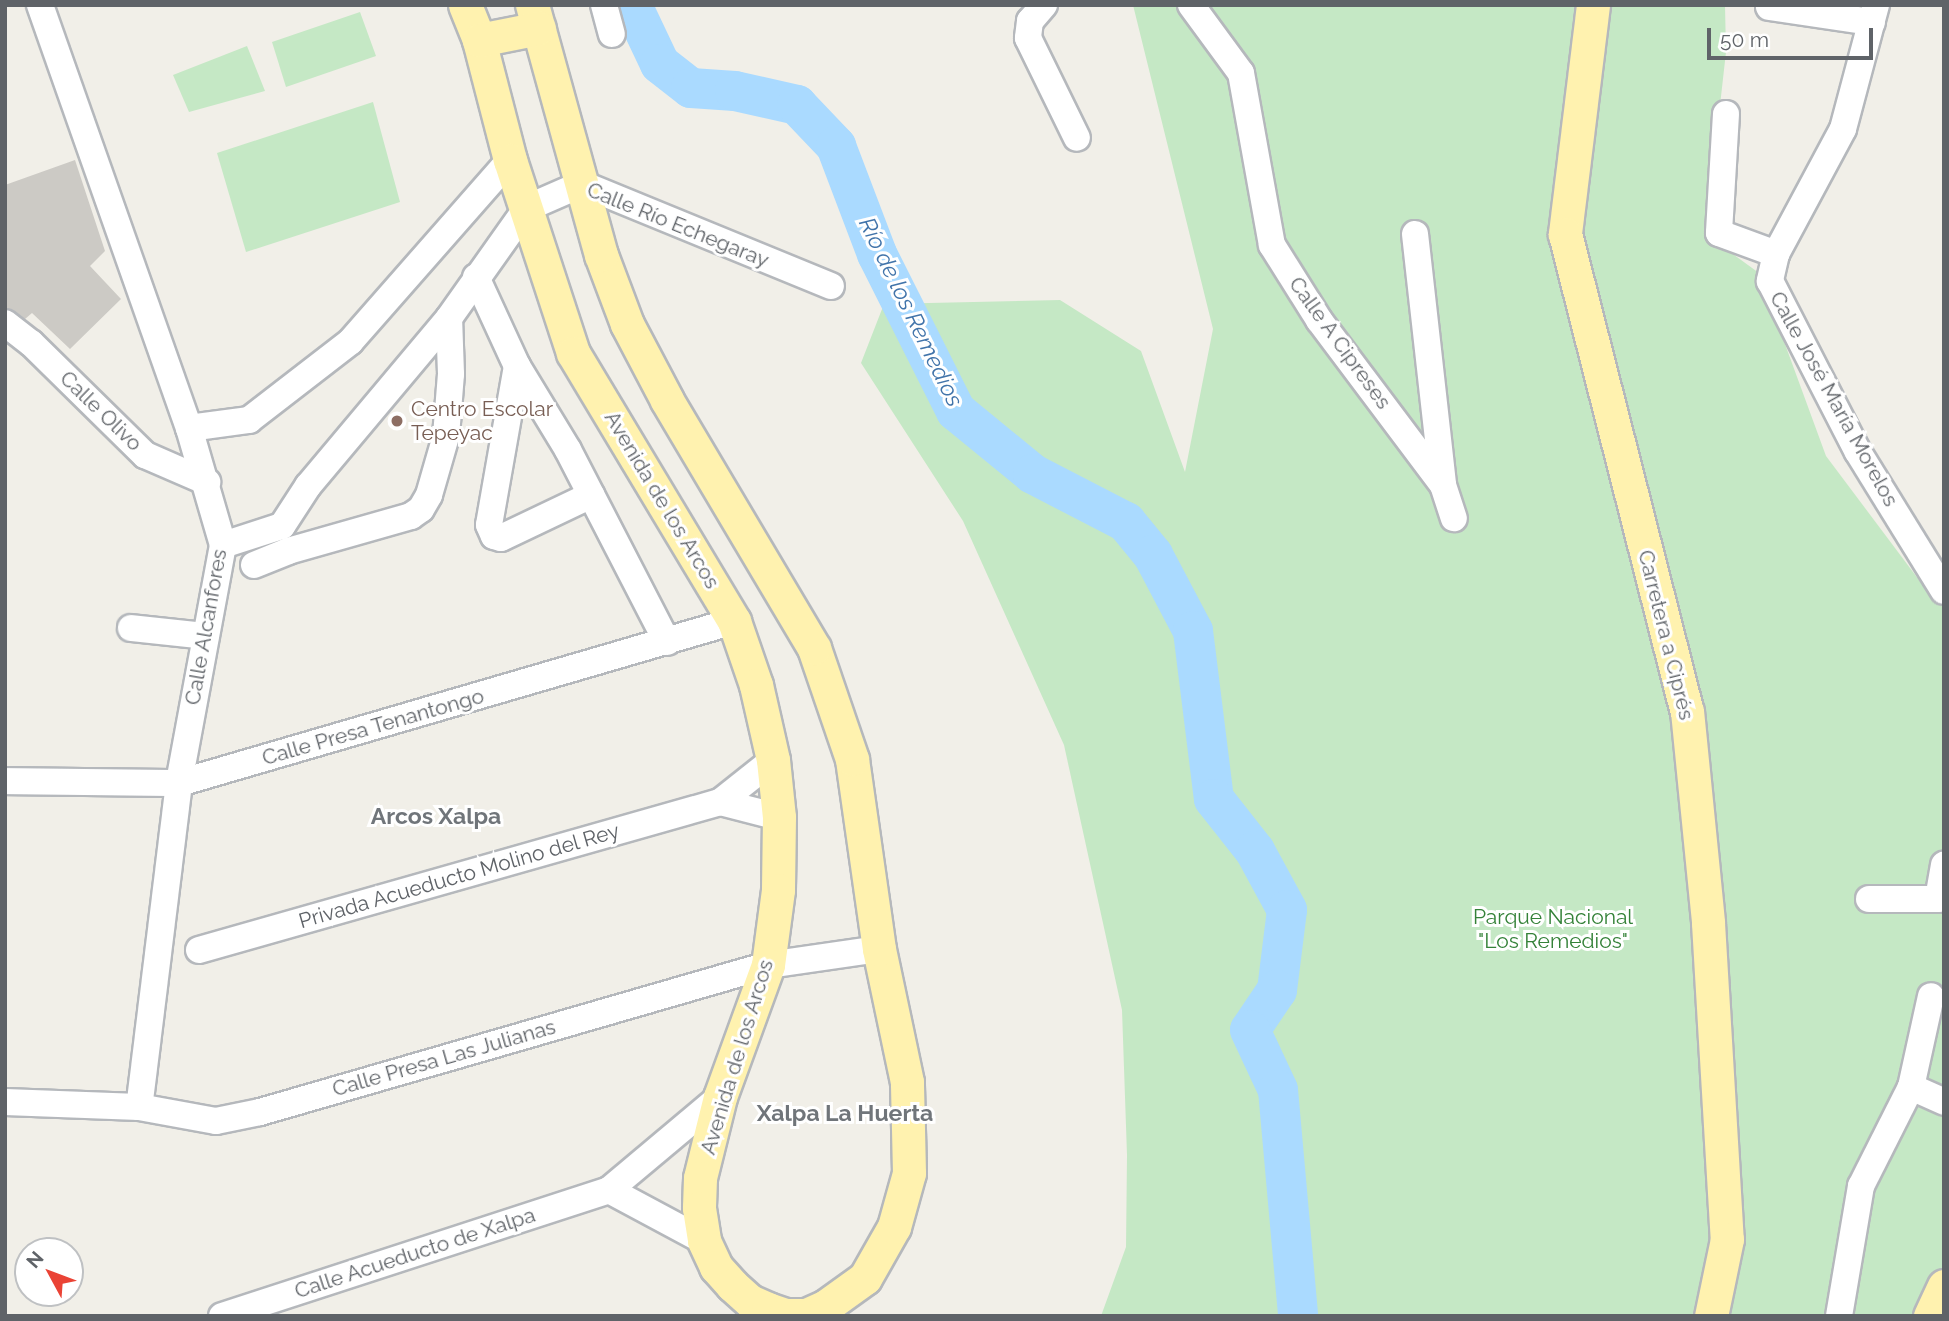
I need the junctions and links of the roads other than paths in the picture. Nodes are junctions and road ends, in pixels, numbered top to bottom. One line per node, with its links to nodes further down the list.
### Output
1 (465, 5): 11 (main road, Avenida de los Arcos)
2 (604, 5): 10 (street)
3 (1044, 5): 13 (street)
4 (1191, 5): 26 (street, Calle A Cipreses)
5 (1593, 5): 58 (main road, Carretera a Ciprés)
6 (1769, 7): 8 (street)
7 (49, 8): 24 (street, Calle Alcanfores)
8 (1874, 13): 18 (street, Calle José María Morelos)
9 (536, 17): 11 (main road); 15 (main road, Avenida de los Arcos)
10 (612, 34)
11 (479, 40): 14 (main road, Avenida de los Arcos)
12 (1726, 114): 18 (street)
13 (1077, 138)
14 (510, 160): 16 (main road, Avenida de los Arcos); 24 (street)
15 (582, 184): 16 (street, Calle Río Echegaray); 20 (street, Calle Río Echegaray); 45 (main road, Avenida de los Arcos)
16 (527, 208): 19 (street); 34 (main road, Avenida de los Arcos)
17 (1415, 234): 26 (street)
18 (1776, 254): 33 (street, Calle José María Morelos)
19 (476, 277): 21 (street); 23 (street)
20 (831, 286)
21 (449, 318): 29 (street); 31 (street)
22 (5, 323): 25 (street, Calle Olivo)
23 (517, 366): 27 (street); 27 (street)
24 (189, 428): 25 (street, Calle Alcanfores)
25 (207, 482): 30 (street, Calle Alcanfores)
26 (1443, 485): 28 (street, Calle A Cipreses)
27 (591, 495): 37 (street)
28 (1454, 518)
29 (282, 526): 30 (street); 31 (street)
30 (223, 545): 36 (street, Calle Alcanfores)
31 (288, 551): 32 (street)
32 (254, 565)
33 (1944, 591)
34 (734, 621): 37 (street, Calle Presa Tenantongo); 38 (main road, Avenida de los Arcos)
35 (131, 628): 36 (street)
36 (206, 636): 40 (street, Calle Alcanfores)
37 (667, 642): 40 (street, Calle Presa Tenantongo)
38 (773, 760): 41 (street, Privada Acueducto Molino del Rey); 42 (main road, Avenida de los Arcos)
39 (5, 781): 40 (street, Calle Presa Tenantongo)
40 (178, 783): 53 (street, Calle Alcanfores)
41 (720, 802): 42 (street); 46 (street, Privada Acueducto Molino del Rey)
42 (779, 817): 47 (main road, Avenida de los Arcos)
43 (1944, 865): 44 (street)
44 (1869, 899)
45 (879, 949): 47 (street, Calle Presa Las Julianas); 55 (main road, Avenida de los Arcos)
46 (199, 950)
47 (768, 965): 50 (main road, Avenida de los Arcos); 53 (street, Calle Presa Las Julianas)
48 (1931, 996): 49 (street)
49 (1911, 1087): 52 (street); 59 (street)
50 (720, 1097): 54 (street, Calle Acueducto de Xalpa); 55 (main road, Avenida de los Arcos)
51 (5, 1102): 53 (street, Calle Presa Las Julianas)
52 (1944, 1102)
53 (139, 1107)
54 (609, 1190): 55 (street); 57 (street, Calle Acueducto de Xalpa)
55 (704, 1241)
56 (1944, 1286): 60 (main road)
57 (222, 1316)
58 (1711, 1316)
59 (1839, 1316)
60 (1930, 1316)

